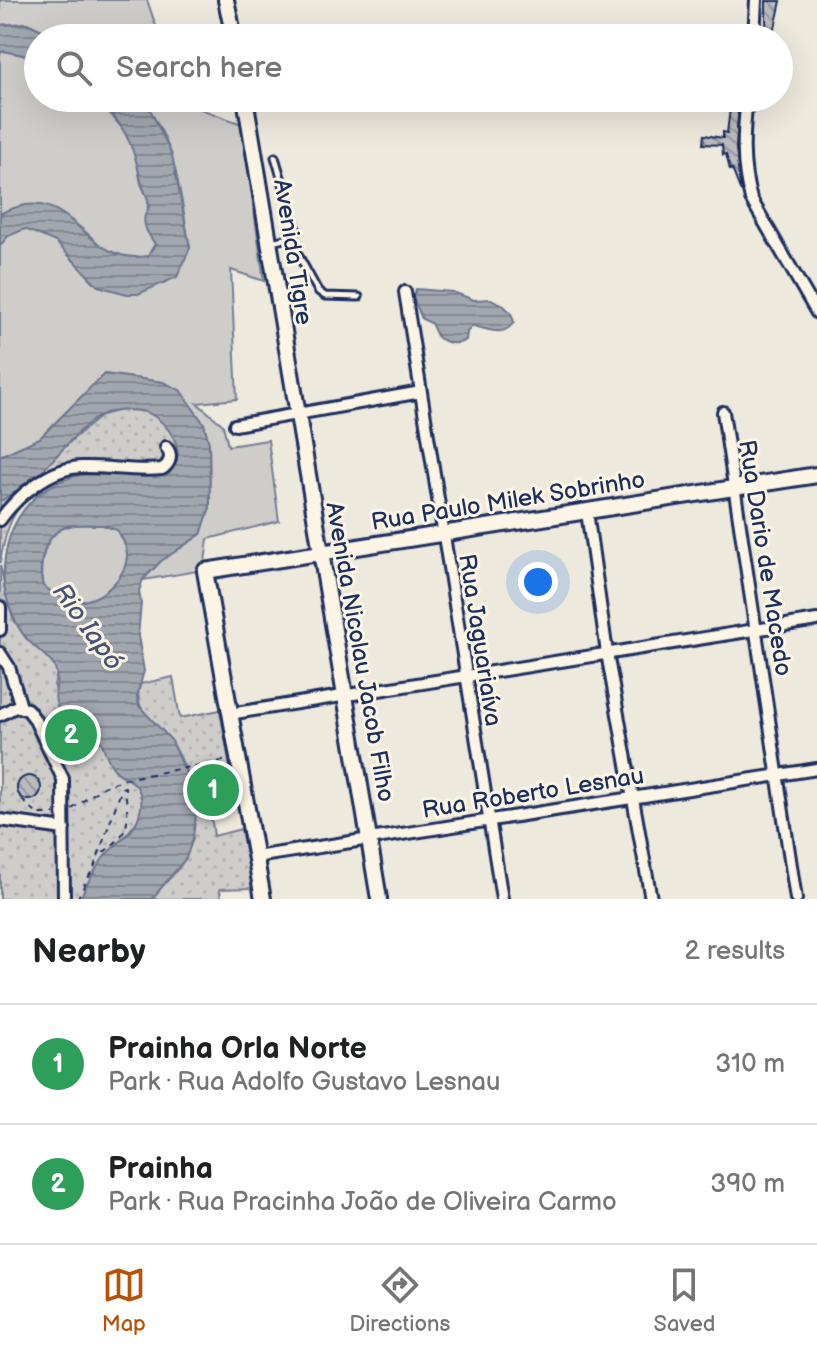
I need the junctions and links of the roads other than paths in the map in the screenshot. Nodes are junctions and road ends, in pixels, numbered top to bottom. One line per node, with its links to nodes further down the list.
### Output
1 (226, 0): 3 (street)
2 (756, 0): 4 (street)
3 (231, 24)
4 (755, 24)
5 (247, 112): 9 (street, Avenida Tigre)
6 (746, 112): 12 (street)
7 (275, 157): 8 (lane)
8 (289, 238): 9 (lane); 11 (lane)
9 (270, 242): 15 (street, Avenida Tigre)
10 (405, 292): 13 (street, Rua Jaguariaíva)
11 (359, 297)
12 (817, 313)
13 (421, 392): 15 (street); 22 (street, Rua Jaguariaíva)
14 (723, 412): 19 (street, Rua Dario de Macedo)
15 (297, 413): 16 (street); 23 (street, Avenida Nicolau Jacob Filho)
16 (235, 425)
17 (166, 447): 21 (street)
18 (817, 475): 19 (street, Rua Paulo Milek Sobrinho)
19 (733, 488): 20 (street, Rua Paulo Milek Sobrinho); 27 (street, Rua Dario de Macedo)
20 (587, 512): 22 (street, Rua Paulo Milek Sobrinho); 29 (street)
21 (0, 520)
22 (443, 534): 23 (street, Rua Paulo Milek Sobrinho); 30 (street, Rua Jaguariaíva)
23 (320, 552): 31 (street, Avenida Nicolau Jacob Filho); 33 (street, Rua Paulo Milek Sobrinho)
24 (0, 607): 26 (street)
25 (817, 620): 27 (street)
26 (0, 630)
27 (755, 630): 29 (street); 36 (street, Rua Dario de Macedo)
28 (0, 653): 32 (street)
29 (607, 653): 30 (street); 37 (street)
30 (464, 675): 31 (street); 39 (street, Rua Jaguariaíva)
31 (344, 695): 33 (street); 41 (street, Avenida Nicolau Jacob Filho)
32 (21, 707): 34 (street); 40 (street)
33 (229, 714): 42 (street)
34 (0, 715)
35 (817, 769): 36 (street, Rua Roberto Lesnau)
36 (777, 776): 37 (street, Rua Roberto Lesnau); 48 (street, Rua Dario de Macedo)
37 (634, 796): 39 (street, Rua Roberto Lesnau); 47 (street)
38 (0, 820): 40 (street)
39 (490, 821): 41 (street, Rua Roberto Lesnau); 46 (street, Rua Jaguariaíva)
40 (64, 829): 43 (street)
41 (369, 840): 42 (street, Rua Roberto Lesnau); 45 (street, Avenida Nicolau Jacob Filho)
42 (255, 857): 44 (street)
43 (64, 899)
44 (263, 899)
45 (379, 899)
46 (502, 899)
47 (651, 899)
48 (796, 899)

